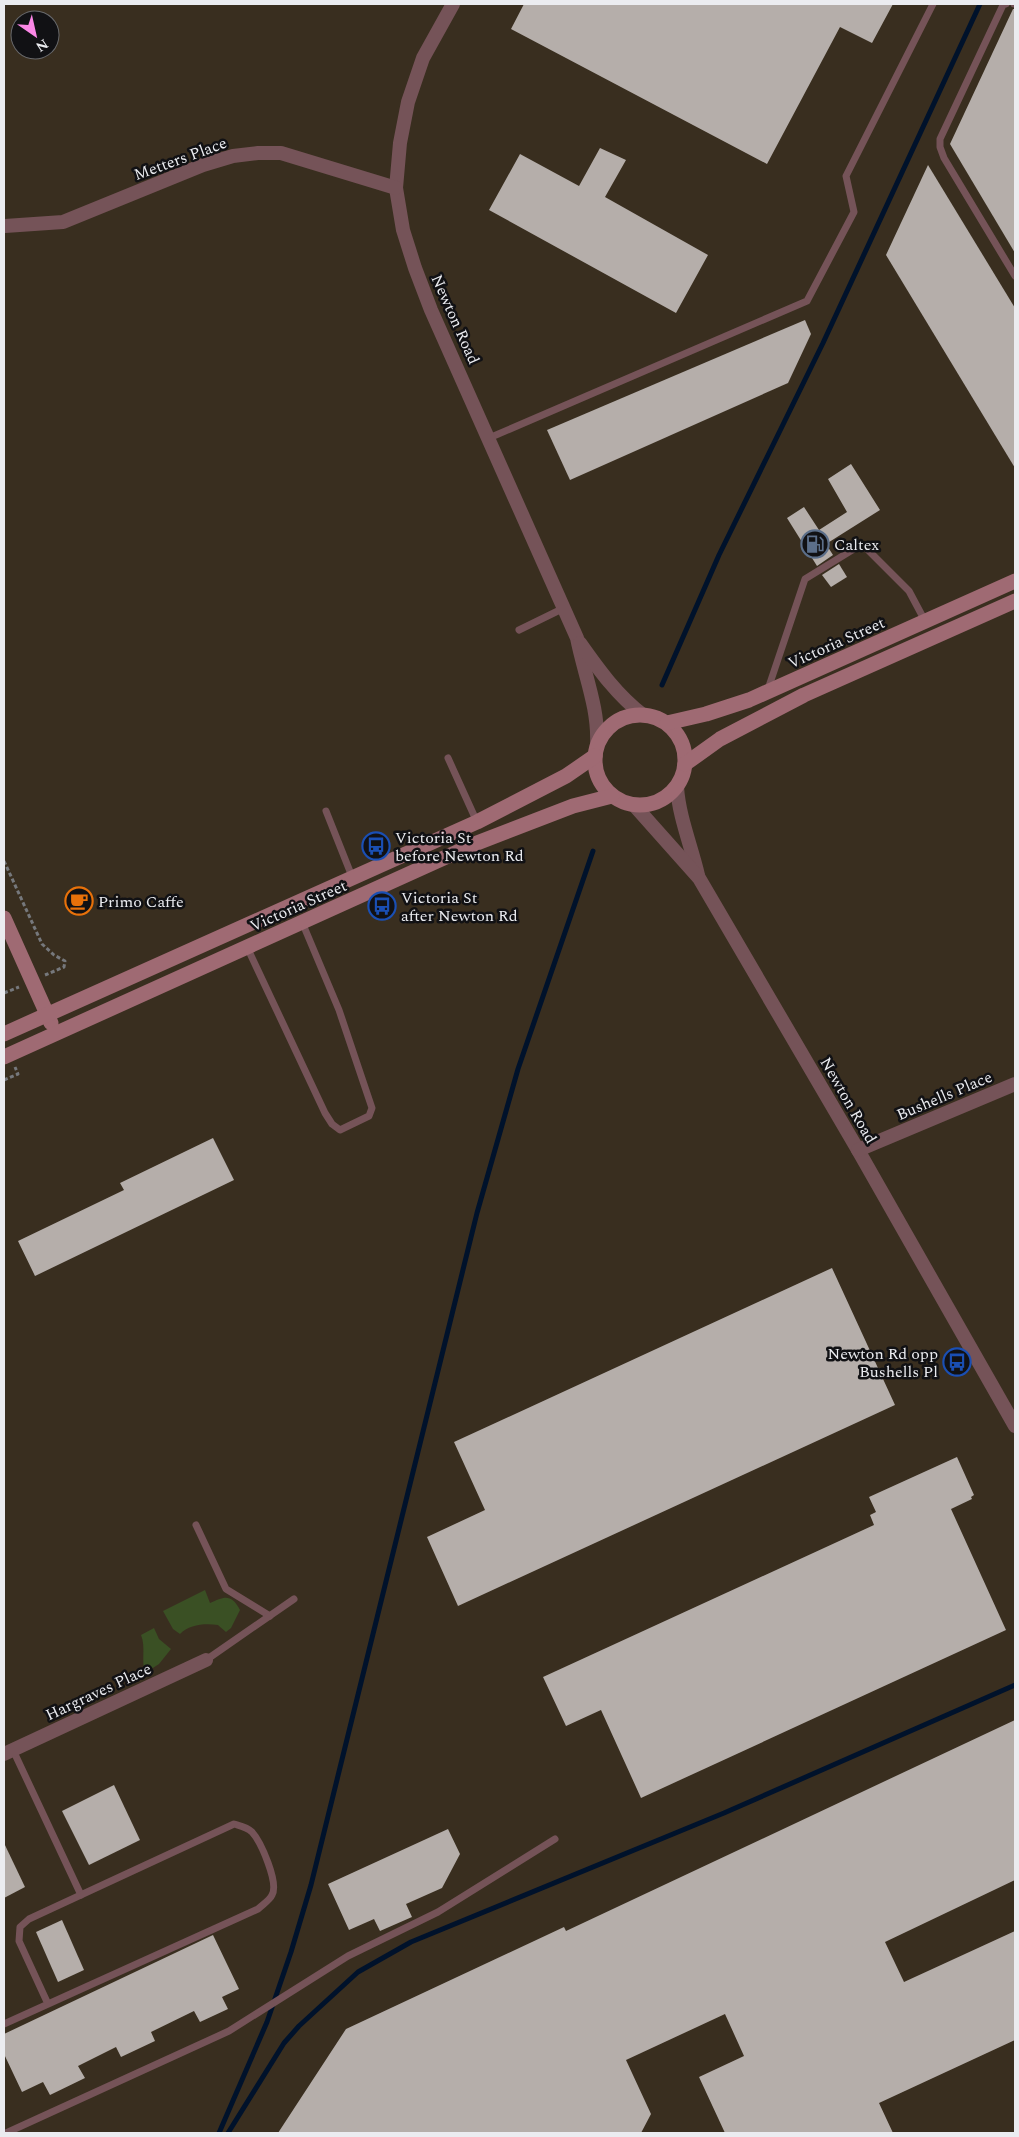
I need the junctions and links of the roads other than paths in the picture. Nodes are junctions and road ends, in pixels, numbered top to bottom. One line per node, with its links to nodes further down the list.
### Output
1 (453, 4): 4 (street, Newton Road)
2 (933, 4): 7 (lane)
3 (1006, 4): 6 (lane)
4 (396, 188): 5 (street, Metters Place); 7 (street, Newton Road)
5 (5, 226)
6 (1015, 276)
7 (489, 438): 10 (street, Newton Road)
8 (1015, 581): 11 (main road, Victoria Street)
9 (1015, 601): 19 (main road)
10 (565, 608): 12 (lane); 13 (street, Newton Road)
11 (925, 621): 14 (main road, Victoria Street); 14 (lane)
12 (519, 630)
13 (577, 638): 15 (street, Newton Road); 17 (street, Newton Road)
14 (767, 692): 16 (main road, Victoria Street)
15 (643, 715): 16 (main road); 17 (main road)
16 (667, 723): 19 (main road)
17 (596, 750): 21 (main road); 24 (main road, Victoria Street)
18 (448, 758): 24 (lane)
19 (685, 764): 20 (main road)
20 (677, 786): 22 (main road); 25 (street)
21 (612, 796): 22 (main road); 28 (main road, Victoria Street)
22 (634, 805): 25 (street, Newton Road)
23 (326, 811): 26 (lane)
24 (478, 822): 26 (main road, Victoria Street)
25 (699, 878): 35 (street, Newton Road)
26 (354, 879): 30 (main road, Victoria Street)
27 (4, 918): 30 (main road)
28 (302, 922): 29 (main road, Victoria Street); 29 (lane)
29 (247, 947): 32 (main road, Victoria Street)
30 (48, 1015): 31 (main road, Victoria Street); 32 (main road)
31 (4, 1034)
32 (56, 1034): 33 (main road, Victoria Street)
33 (4, 1057)
34 (1015, 1084): 35 (street, Bushells Place)
35 (858, 1150): 36 (street, Newton Road)
36 (1015, 1426)
37 (196, 1525): 39 (lane)
38 (294, 1599): 39 (lane)
39 (270, 1616): 40 (lane)
40 (206, 1660): 41 (street, Hargraves Place)
41 (8, 1752): 43 (lane)
42 (554, 1839): 46 (lane)
43 (81, 1895): 44 (lane); 44 (lane)
44 (48, 2004): 45 (lane)
45 (4, 2024)
46 (6, 2133)

